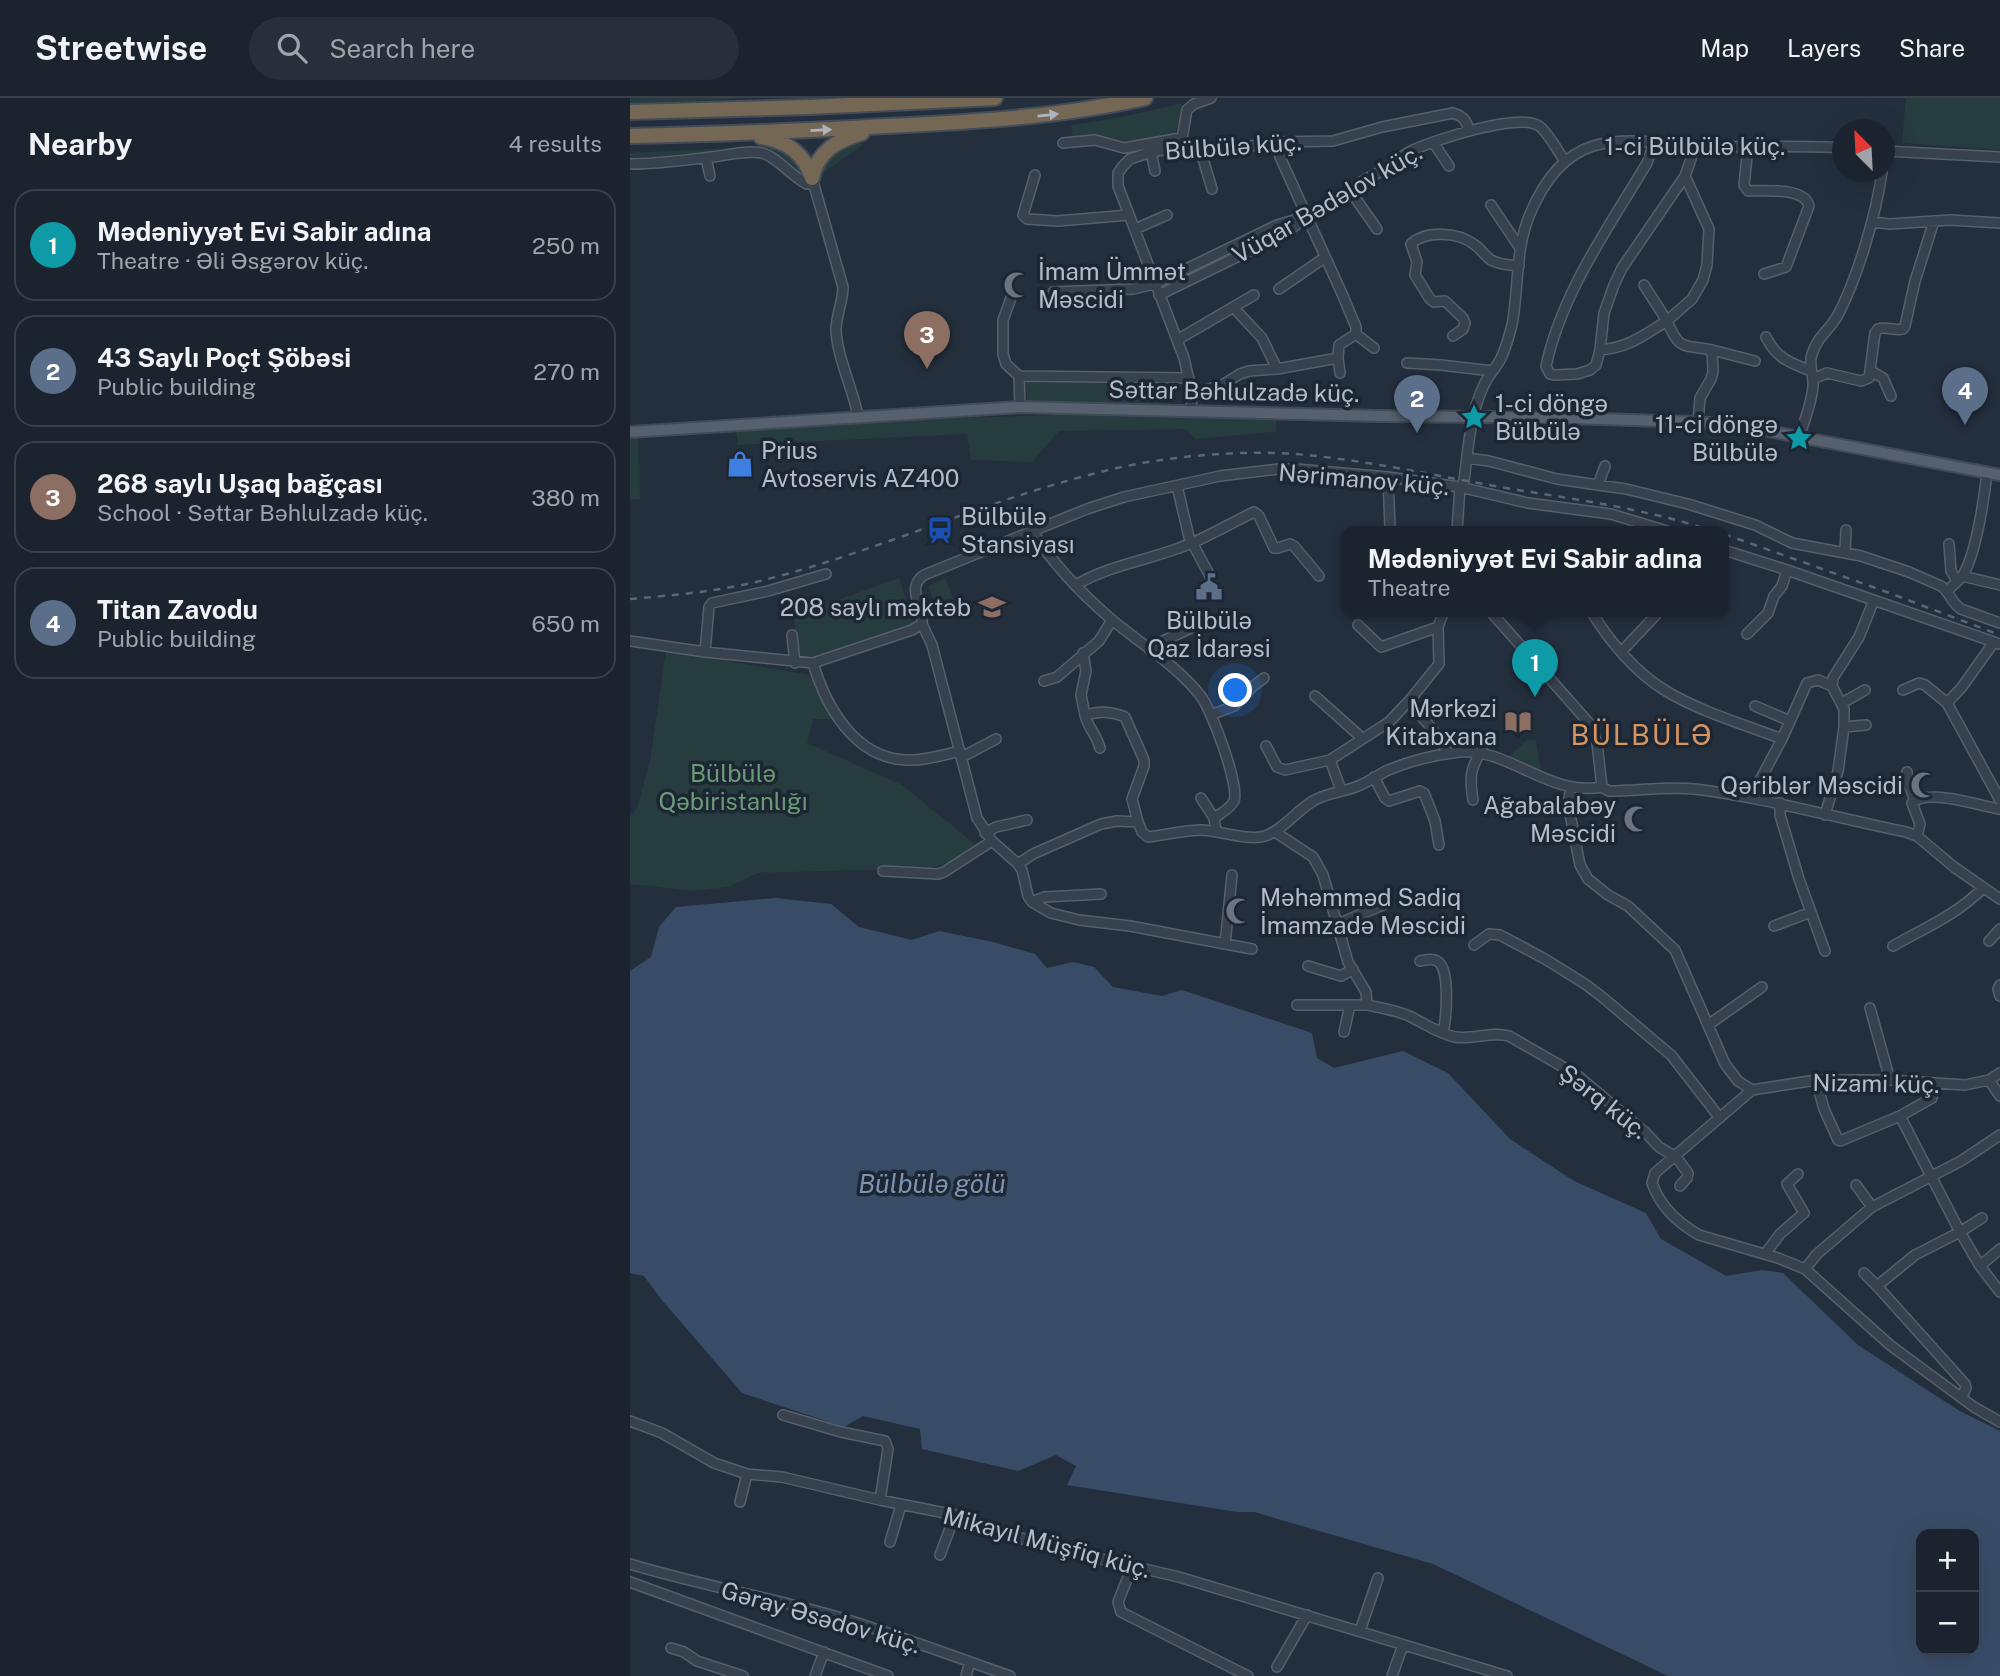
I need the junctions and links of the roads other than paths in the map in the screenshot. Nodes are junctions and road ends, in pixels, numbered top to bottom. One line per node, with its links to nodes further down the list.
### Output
1 (995, 98): 4 (highway)
2 (1145, 98): 5 (highway, one-way to 2)
3 (1212, 98): 9 (street)
4 (630, 112)
5 (900, 126): 7 (highway, one-way to 5); 29 (highway)
6 (1469, 130): 10 (street, Bülbülə küç.); 11 (street, Vüqar Bədəlov küç.); 22 (street, Vüqar Bədəlov küç.)
7 (700, 135): 8 (highway); 29 (highway)
8 (630, 136)
9 (1181, 142): 12 (street); 14 (street, Bülbülə küç.); 18 (street, Bülbülə küç.)
10 (1277, 142): 14 (street, Bülbülə küç.); 36 (street)
11 (1433, 142): 24 (street); 32 (street, Vüqar Bədəlov küç.)
12 (1063, 143)
13 (1654, 143): 15 (street, 1-ci Bülbülə küç.); 22 (street, 1-ci Bülbülə küç.); 60 (street)
14 (1202, 145): 31 (street)
15 (1693, 146): 16 (street, 1-ci Bülbülə küç.); 28 (street)
16 (1748, 147): 17 (street, 1-ci Bülbülə küç.); 45 (street)
17 (1832, 148)
18 (1151, 152): 25 (street); 34 (street, Bülbülə küç.)
19 (1895, 153): 20 (street)
20 (2000, 157)
21 (706, 158): 23 (street); 27 (street); 29 (street)
22 (1565, 161): 42 (street, 1-ci Bülbülə küç.)
23 (630, 164)
24 (1449, 166)
25 (1155, 171)
26 (1035, 175): 34 (street)
27 (710, 176)
28 (1685, 177): 54 (street); 60 (street)
29 (813, 181): 76 (street)
30 (1880, 182): 38 (street)
31 (1212, 188)
32 (1351, 192): 36 (street, Vüqar Bədəlov küç.); 41 (street)
33 (1491, 205): 42 (street)
34 (1129, 215): 40 (street, Bülbülə küç.)
35 (1167, 215): 40 (street)
36 (1306, 217): 43 (street); 46 (street); 50 (street, Vüqar Bədəlov küç.)
37 (1934, 221): 38 (street); 39 (street); 66 (street)
38 (1872, 222): 69 (street)
39 (2000, 223)
40 (1135, 229): 46 (street, Bülbülə küç.)
41 (1377, 229)
42 (1520, 248): 44 (street, 1-ci Bülbülə küç.)
43 (1324, 258): 48 (street); 55 (street)
44 (1519, 266): 56 (street); 67 (street, 1-ci Bülbülə küç.)
45 (1764, 274)
46 (1155, 284): 49 (street); 50 (street, Bülbülə küç.)
47 (1644, 285): 54 (street)
48 (1279, 289)
49 (1054, 292)
50 (1159, 295): 58 (street, Bülbülə küç.)
51 (1254, 295): 53 (street)
52 (1011, 298): 70 (street)
53 (1233, 307): 58 (street); 65 (street)
54 (1667, 321): 60 (street); 61 (street)
55 (1356, 334): 59 (street); 62 (street)
56 (1454, 336)
57 (1766, 337): 69 (street)
58 (1177, 340): 71 (street, Bülbülə küç.)
59 (1374, 348)
60 (1600, 350)
61 (1712, 350): 63 (street); 78 (street)
62 (1338, 358): 65 (street); 68 (street)
63 (1755, 361)
64 (1407, 363): 67 (street)
65 (1277, 369): 72 (street)
66 (1871, 371): 69 (street); 73 (street)
67 (1492, 372): 77 (street, 1-ci Bülbülə küç.)
68 (1340, 373)
69 (1812, 375): 80 (street)
70 (1019, 376): 71 (street); 74 (street)
71 (1189, 378): 72 (street, Bülbülə küç.)
72 (1192, 394): 75 (street, Bülbülə küç.)
73 (1891, 396)
74 (1020, 407): 75 (main road, Səttar Bəhlulzadə küç.); 76 (main road, Səttar Bəhlulzadə küç.)
75 (1191, 411): 77 (main road, Səttar Bəhlulzadə küç.)
76 (858, 416): 79 (main road, Səttar Bəhlulzadə küç.)
77 (1474, 417): 78 (main road, Səttar Bəhlulzadə küç.); 81 (street, 1-ci Bülbülə küç.)
78 (1698, 422): 80 (main road, Səttar Bəhlulzadə küç.)
79 (630, 432)
80 (1799, 438): 83 (main road, Səttar Bəhlulzadə küç.)
81 (1468, 458): 86 (street, Nərimanov küç.); 88 (street, 1-ci Bülbülə küç.)
82 (1605, 466): 86 (street)
83 (1987, 473): 84 (main road, Səttar Bəhlulzadə küç.); 102 (street)
84 (2000, 475)
85 (1388, 477): 87 (street, Nərimanov küç.); 88 (street, Nərimanov küç.); 89 (street)
86 (1598, 485): 97 (street, Nərimanov küç.)
87 (1177, 486): 93 (street, Nərimanov küç.); 94 (street)
88 (1460, 487): 90 (street, 1-ci Bülbülə küç.); 91 (street, Nərimanov küç.)
89 (1390, 526)
90 (1457, 526)
91 (1651, 526)
92 (1846, 530): 97 (street)
93 (1033, 532): 104 (street); 112 (street, Nərimanov küç.)
94 (1192, 543): 100 (street); 101 (street); 104 (street)
95 (1949, 544): 102 (street)
96 (1729, 552): 98 (street)
97 (1845, 553): 105 (street, Nərimanov küç.)
98 (1787, 570): 106 (street); 117 (street)
99 (826, 574): 123 (street)
100 (1210, 576)
101 (1319, 576)
102 (1960, 578): 103 (street); 105 (street)
103 (2000, 585)
104 (1076, 586): 111 (street)
105 (1947, 591): 113 (street, Nərimanov küç.)
106 (1874, 600): 120 (street); 129 (street)
107 (1442, 617): 115 (street)
108 (1495, 617): 155 (street)
109 (1596, 617): 122 (street)
110 (1655, 617): 122 (street)
111 (1112, 620): 121 (street); 124 (street)
112 (922, 624): 126 (street); 149 (street)
113 (2000, 624)
114 (1358, 625): 115 (street)
115 (1438, 627): 133 (street)
116 (1193, 628): 121 (street)
117 (1747, 634)
118 (792, 635): 125 (street)
119 (630, 640): 123 (street)
120 (1997, 643): 135 (street)
121 (1150, 650): 138 (street)
122 (1622, 651): 144 (street)
123 (705, 652): 125 (street)
124 (1083, 653): 128 (street); 137 (street)
125 (795, 663): 126 (street)
126 (813, 663): 149 (street)
127 (1264, 678): 138 (street)
128 (1044, 681)
129 (1832, 686): 134 (street); 139 (street)
130 (1865, 690): 134 (street)
131 (1903, 690): 135 (street)
132 (1315, 696): 142 (street)
133 (1409, 701): 142 (street); 150 (street)
134 (1842, 703): 141 (street)
135 (1947, 703): 161 (street)
136 (1755, 706): 139 (street)
137 (1085, 715): 147 (street); 167 (street)
138 (1211, 715): 165 (street)
139 (1790, 721): 144 (street)
140 (1866, 724): 141 (street)
141 (1844, 727): 164 (street)
142 (1362, 738): 151 (street)
143 (996, 739): 149 (street)
144 (1782, 739): 158 (street)
145 (1485, 741): 148 (street)
146 (1266, 746): 151 (street)
147 (1100, 748)
148 (1479, 753): 150 (street); 154 (street); 159 (street)
149 (961, 754): 170 (street)
150 (1447, 754): 153 (street)
151 (1330, 761): 156 (street)
152 (1907, 772): 160 (street)
153 (1374, 778): 156 (street); 173 (street)
154 (1571, 787): 155 (street); 202 (street)
155 (1602, 787): 158 (street)
156 (1341, 790): 169 (street)
157 (1201, 797): 165 (street)
158 (1754, 798): 162 (street)
159 (1473, 800)
160 (1914, 800): 163 (street); 171 (street)
161 (2000, 800)
162 (1780, 803): 164 (street); 182 (street)
163 (2000, 809)
164 (1825, 815): 171 (street)
165 (1214, 818): 168 (street)
166 (1027, 820): 170 (street)
167 (1138, 822): 168 (street); 174 (street)
168 (1216, 831): 169 (street)
169 (1275, 832): 183 (street)
170 (985, 833): 172 (street)
171 (1917, 836): 177 (street)
172 (992, 841): 174 (street); 175 (street)
173 (1439, 845)
174 (1018, 864): 180 (street)
175 (883, 871)
176 (1232, 875): 187 (street)
177 (1983, 888): 179 (street); 189 (street)
178 (1101, 894): 180 (street)
179 (2000, 899)
180 (1032, 902): 187 (street)
181 (1385, 904): 183 (street)
182 (1811, 912): 184 (street); 191 (street)
183 (1338, 924): 194 (street)
184 (1774, 926)
185 (2000, 929): 186 (street)
186 (1989, 941)
187 (1225, 944): 190 (street)
188 (1474, 945): 213 (street)
189 (1893, 946)
190 (1252, 948)
191 (1825, 951)
192 (1420, 961): 204 (street)
193 (1308, 966): 194 (street)
194 (1353, 970): 200 (street)
195 (2000, 985): 197 (street)
196 (1762, 987): 202 (street)
197 (2000, 996)
198 (1297, 1005): 199 (street, Şərq küç.)
199 (1350, 1005): 200 (street, Şərq küç.); 203 (street)
200 (1367, 1006): 204 (street, Şərq küç.)
201 (1870, 1009): 207 (street)
202 (1708, 1025): 210 (street)
203 (1344, 1032)
204 (1443, 1033): 215 (street, Şərq küç.)
205 (2000, 1073): 208 (street, Nizami küç.)
206 (1816, 1080): 207 (street, Nizami küç.); 210 (street, Nizami küç.); 212 (street)
207 (1890, 1080): 209 (street, Nizami küç.)
208 (1989, 1080): 209 (street, Nizami küç.); 211 (street)
209 (1935, 1084): 212 (street)
210 (1752, 1090): 213 (street)
211 (2000, 1096)
212 (1900, 1116): 217 (street)
213 (1720, 1118): 215 (street)
214 (2000, 1135): 217 (street)
215 (1676, 1157): 219 (street); 224 (street)
216 (1798, 1174): 224 (street)
217 (1932, 1176): 220 (street); 222 (street)
218 (1856, 1185): 220 (street)
219 (1680, 1186)
220 (1872, 1207): 226 (street)
221 (1982, 1218): 222 (street)
222 (1960, 1233): 225 (street); 228 (street)
223 (2000, 1249): 225 (street)
224 (1765, 1254): 226 (street)
225 (1980, 1266): 229 (street)
226 (1805, 1269): 230 (street)
227 (1864, 1273): 228 (street)
228 (1877, 1286): 230 (street)
229 (2000, 1292)
230 (1962, 1397): 233 (street)
231 (783, 1415): 235 (street)
232 (630, 1421): 234 (street, Mikayıl Müşfiq küç.)
233 (2000, 1422)
234 (747, 1474): 235 (street, Mikayıl Müşfiq küç.); 236 (street)
235 (880, 1500): 237 (street, Mikayıl Müşfiq küç.)
236 (740, 1502)
237 (901, 1505): 238 (street, Mikayıl Müşfiq küç.); 239 (street)
238 (955, 1515): 240 (street); 242 (street, Mikayıl Müşfiq küç.)
239 (890, 1542)
240 (940, 1555)
241 (630, 1564): 250 (street, Gəray Əsədov küç.)
242 (1132, 1567): 245 (street, Mikayıl Müşfiq küç.); 257 (street)
243 (1378, 1578): 246 (street)
244 (630, 1582): 249 (street)
245 (1307, 1615): 246 (street, Mikayıl Müşfiq küç.); 251 (street)
246 (1360, 1631): 247 (street, Mikayıl Müşfiq küç.)
247 (1403, 1645): 258 (street); 259 (street, Mikayıl Müşfiq küç.)
248 (671, 1648): 252 (street)
249 (824, 1652): 253 (street); 254 (street)
250 (970, 1662): 255 (street); 256 (street, Gəray Əsədov küç.)
251 (1277, 1667)
252 (743, 1676)
253 (815, 1676)
254 (888, 1676)
255 (966, 1676)
256 (1010, 1676)
257 (1248, 1676)
258 (1392, 1676)
259 (1507, 1676)

